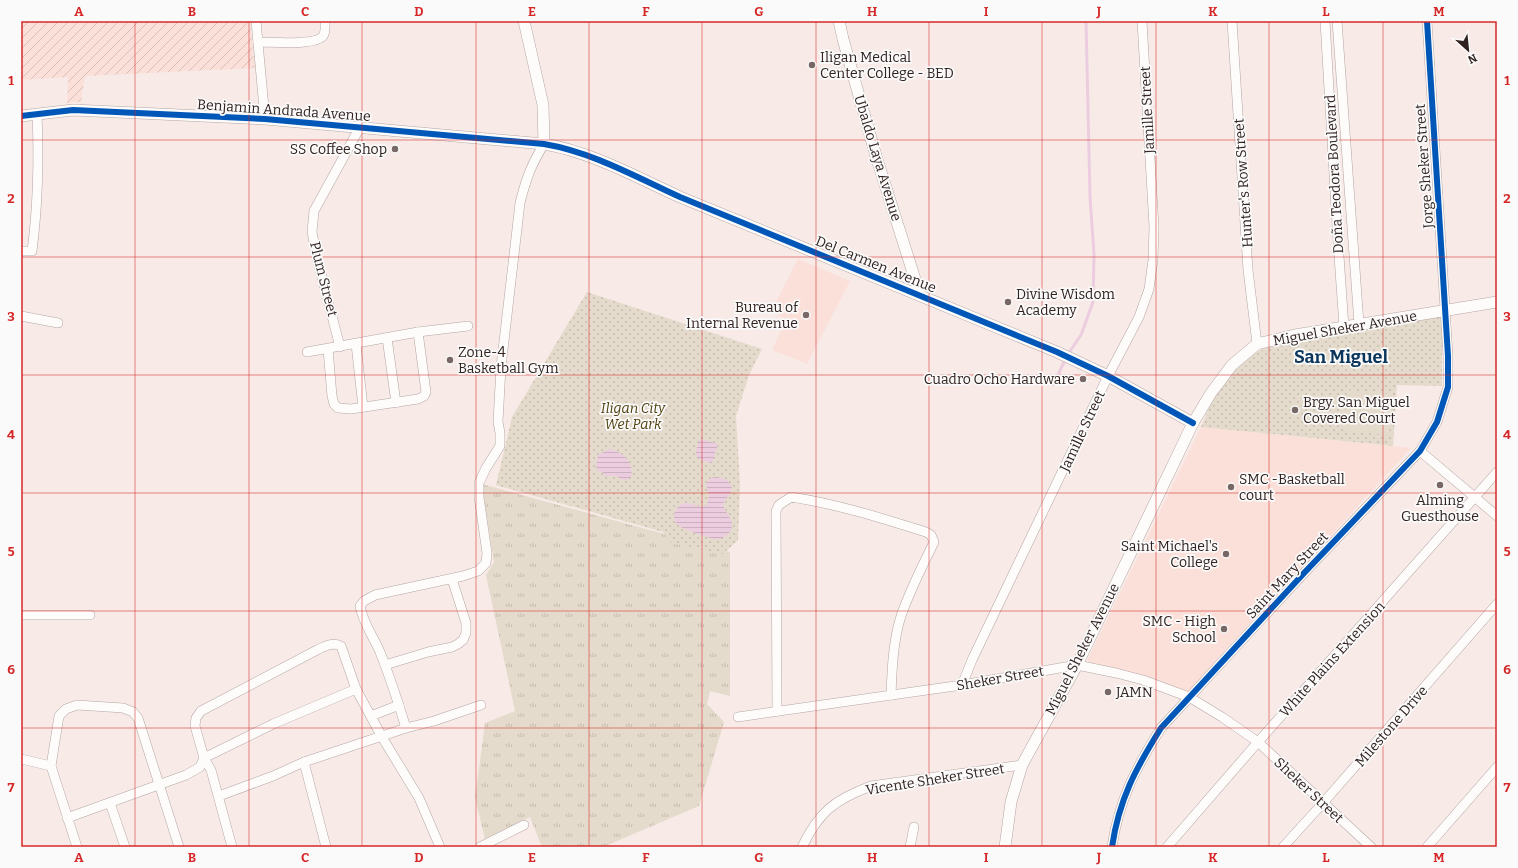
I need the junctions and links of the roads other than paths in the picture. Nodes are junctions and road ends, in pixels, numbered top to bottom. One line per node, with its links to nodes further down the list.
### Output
1 (256, 21): 10 (street)
2 (325, 21): 10 (street)
3 (524, 21): 15 (street)
4 (839, 21): 17 (street, Ubaldo Laya Avenue)
5 (1142, 21): 32 (street, Jamille Street)
6 (1232, 21): 28 (street, Hunter's Row Street)
7 (1326, 21): 24 (street, Doña Teodora Boulevard)
8 (1337, 21): 22 (street, Doña Teodora Boulevard)
9 (1427, 21): 19 (street, Jorge Sheker Street)
10 (258, 42): 13 (street)
11 (37, 114): 12 (street, Benjamin Andrada Avenue); 13 (street, Benjamin Andrada Avenue); 16 (street)
12 (21, 116)
13 (264, 119): 14 (street, Benjamin Andrada Avenue)
14 (360, 127): 15 (street, Benjamin Andrada Avenue); 29 (street, Plum Street)
15 (544, 144): 17 (street, Del Carmen Avenue); 40 (street)
16 (21, 251)
17 (920, 295): 32 (street, Del Carmen Avenue)
18 (1497, 302): 19 (street, Miguel Sheker Avenue)
19 (1446, 310): 22 (street, Miguel Sheker Avenue); 36 (street, Saint Mary Street)
20 (21, 316): 21 (street)
21 (58, 323)
22 (1359, 324): 24 (street, Miguel Sheker Avenue)
23 (468, 326): 25 (street)
24 (1344, 327): 28 (street, Miguel Sheker Avenue)
25 (418, 332): 26 (street); 33 (street)
26 (387, 338): 27 (street); 33 (street)
27 (356, 344): 29 (street); 34 (street)
28 (1257, 344): 35 (street, Miguel Sheker Avenue)
29 (340, 346): 30 (street)
30 (328, 349): 31 (street); 34 (street)
31 (307, 352)
32 (1108, 376): 35 (street, Del Carmen Avenue); 46 (street, Jamille Street)
33 (396, 403): 34 (street)
34 (363, 407)
35 (1193, 423): 45 (street, Miguel Sheker Avenue)
36 (1420, 451): 38 (street); 49 (street, Saint Mary Street)
37 (1497, 472): 38 (street, White Plains Extension)
38 (1476, 497): 39 (street); 57 (street, White Plains Extension)
39 (1497, 516)
40 (452, 579): 44 (street); 44 (street)
41 (1497, 604): 67 (street, Milestone Drive)
42 (90, 615): 43 (street)
43 (21, 616)
44 (385, 665): 50 (street)
45 (1077, 665): 46 (street, Sheker Street); 49 (street, Sheker Street); 61 (street, Miguel Sheker Avenue)
46 (962, 685): 48 (street, Sheker Street)
47 (356, 689): 53 (street); 58 (street); 58 (street)
48 (891, 695): 52 (street, Sheker Street); 52 (street)
49 (1189, 697): 57 (street, Sheker Street); 81 (street, Saint Mary Street)
50 (399, 705): 53 (street); 55 (street)
51 (480, 705): 55 (street)
52 (777, 711): 54 (street, Sheker Street)
53 (371, 716): 56 (street)
54 (738, 717)
55 (406, 728): 56 (street)
56 (382, 737): 60 (street); 76 (street)
57 (1258, 742): 67 (street, Sheker Street); 82 (street, White Plains Extension)
58 (204, 758): 64 (street); 65 (street)
59 (21, 759): 62 (street)
60 (304, 762): 65 (street); 75 (street)
61 (1022, 765): 78 (street, Vicente Sheker Street); 80 (street, Miguel Sheker Avenue)
62 (51, 766): 64 (street); 68 (street)
63 (1497, 767): 85 (street)
64 (159, 786): 66 (street); 73 (street)
65 (219, 796): 74 (street)
66 (110, 803): 68 (street); 72 (street)
67 (1323, 804): 83 (street, Milestone Drive); 84 (street, Sheker Street)
68 (67, 818): 71 (street)
69 (524, 826): 77 (street)
70 (914, 827): 79 (street)
71 (77, 847)
72 (125, 847)
73 (178, 847)
74 (232, 847)
75 (326, 847)
76 (439, 847)
77 (480, 847)
78 (802, 847)
79 (910, 847)
80 (1005, 847)
81 (1112, 847)
82 (1167, 847)
83 (1283, 847)
84 (1371, 847)
85 (1426, 847)

